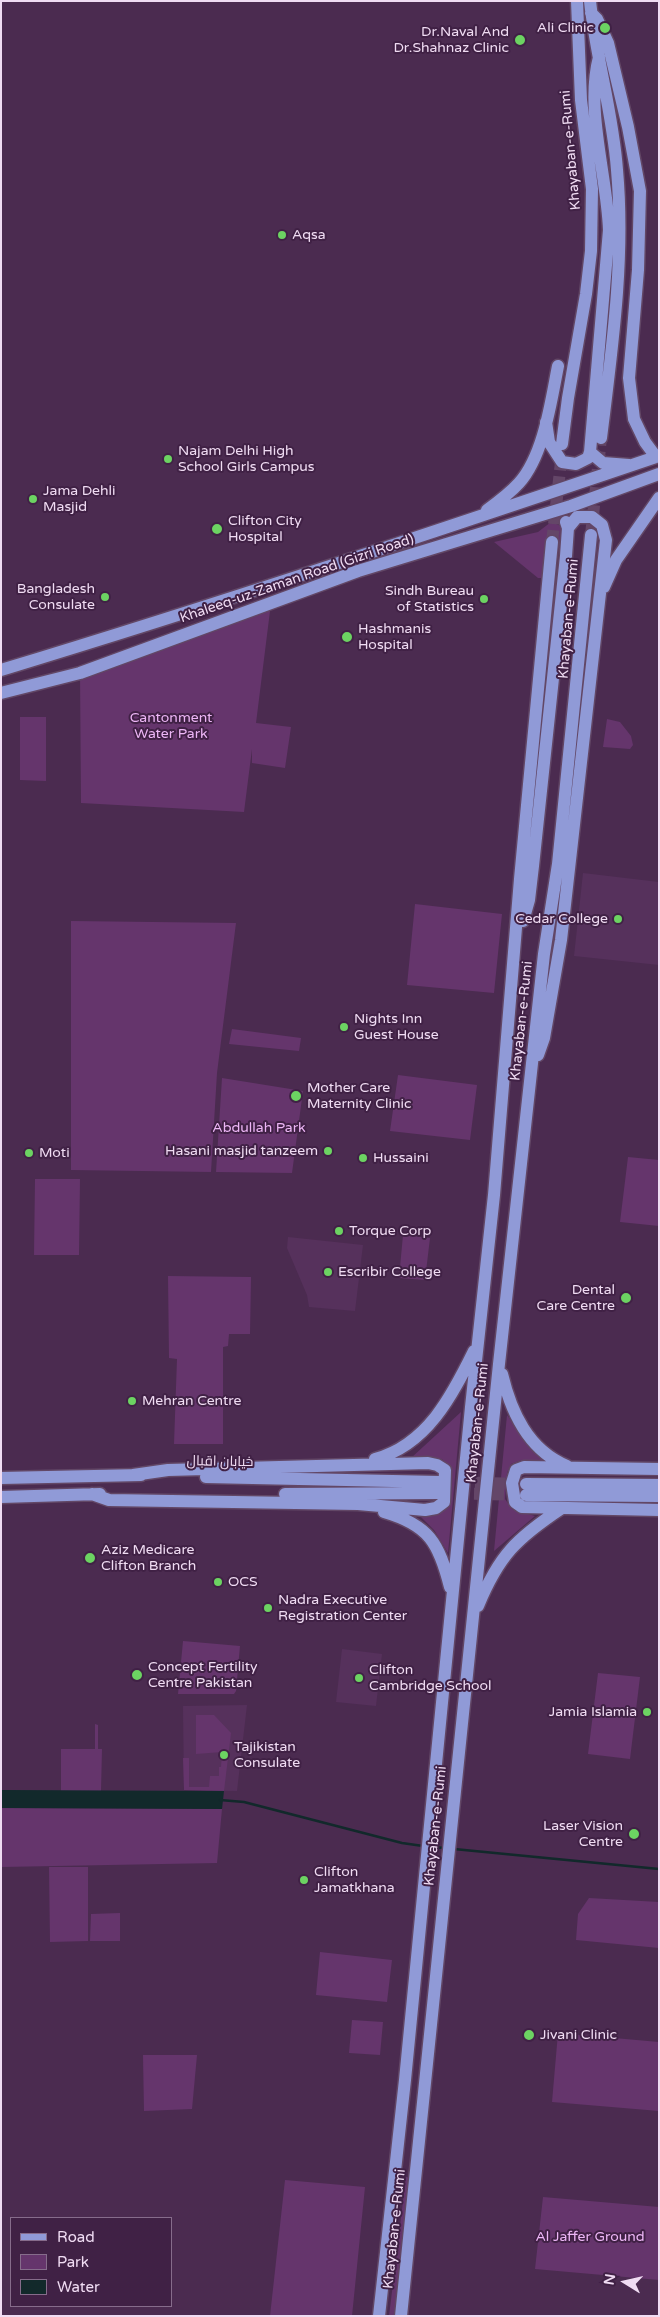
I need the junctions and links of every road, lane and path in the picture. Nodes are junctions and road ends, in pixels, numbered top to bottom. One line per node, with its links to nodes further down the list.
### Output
1 (577, 1): 7 (main road, Khayaban-e-Rumi)
2 (591, 7): 3 (main road); 9 (main road)
3 (600, 57): 6 (main road); 8 (main road)
4 (558, 366): 5 (main road)
5 (546, 422): 8 (main road); 14 (main road)
6 (602, 438)
7 (562, 444)
8 (590, 452): 10 (main road)
9 (658, 456): 10 (main road, Khaleeq-uz-Zaman Road (Gizri Road))
10 (634, 465): 14 (main road, Khaleeq-uz-Zaman Road (Gizri Road))
11 (659, 474): 13 (main road, Khaleeq-uz-Zaman Road (Gizri Road))
12 (659, 498): 18 (main road)
13 (551, 512): 15 (main road); 20 (main road, Khaleeq-uz-Zaman Road (Gizri Road))
14 (479, 516): 19 (main road, Khaleeq-uz-Zaman Road (Gizri Road))
15 (568, 528): 18 (main road); 21 (main road)
16 (591, 535): 22 (main road, Khayaban-e-Rumi)
17 (552, 542): 23 (main road, Khayaban-e-Rumi)
18 (601, 594): 24 (main road)
19 (1, 670)
20 (1, 693)
21 (546, 740): 22 (main road); 23 (main road)
22 (556, 872): 24 (main road, Khayaban-e-Rumi)
23 (514, 950): 25 (main road, Khayaban-e-Rumi)
24 (531, 1074): 26 (main road, Khayaban-e-Rumi)
25 (478, 1343): 27 (main road); 39 (main road, Khayaban-e-Rumi)
26 (499, 1364): 28 (main road); 40 (main road, Khayaban-e-Rumi)
27 (353, 1465): 30 (main road); 36 (main road)
28 (574, 1468): 29 (main road); 37 (main road)
29 (659, 1469)
30 (133, 1475): 31 (main road, خیابان اقبال); 33 (main road, خیابان اقبال)
31 (1, 1478)
32 (659, 1485): 35 (main road)
33 (92, 1494): 34 (main road, خیابان اقبال); 36 (main road)
34 (1, 1496)
35 (659, 1496)
36 (358, 1504): 39 (main road)
37 (562, 1508): 38 (main road); 40 (main road)
38 (659, 1510)
39 (453, 1598): 41 (main road, Khayaban-e-Rumi)
40 (472, 1619): 42 (main road, Khayaban-e-Rumi)
41 (405, 2080): 42 (main road); 43 (main road, Khayaban-e-Rumi)
42 (425, 2081): 44 (main road, Khayaban-e-Rumi)
43 (401, 2117): 44 (main road); 45 (main road, Khayaban-e-Rumi)
44 (422, 2119): 46 (main road, Khayaban-e-Rumi)
45 (379, 2316)
46 (401, 2316)

